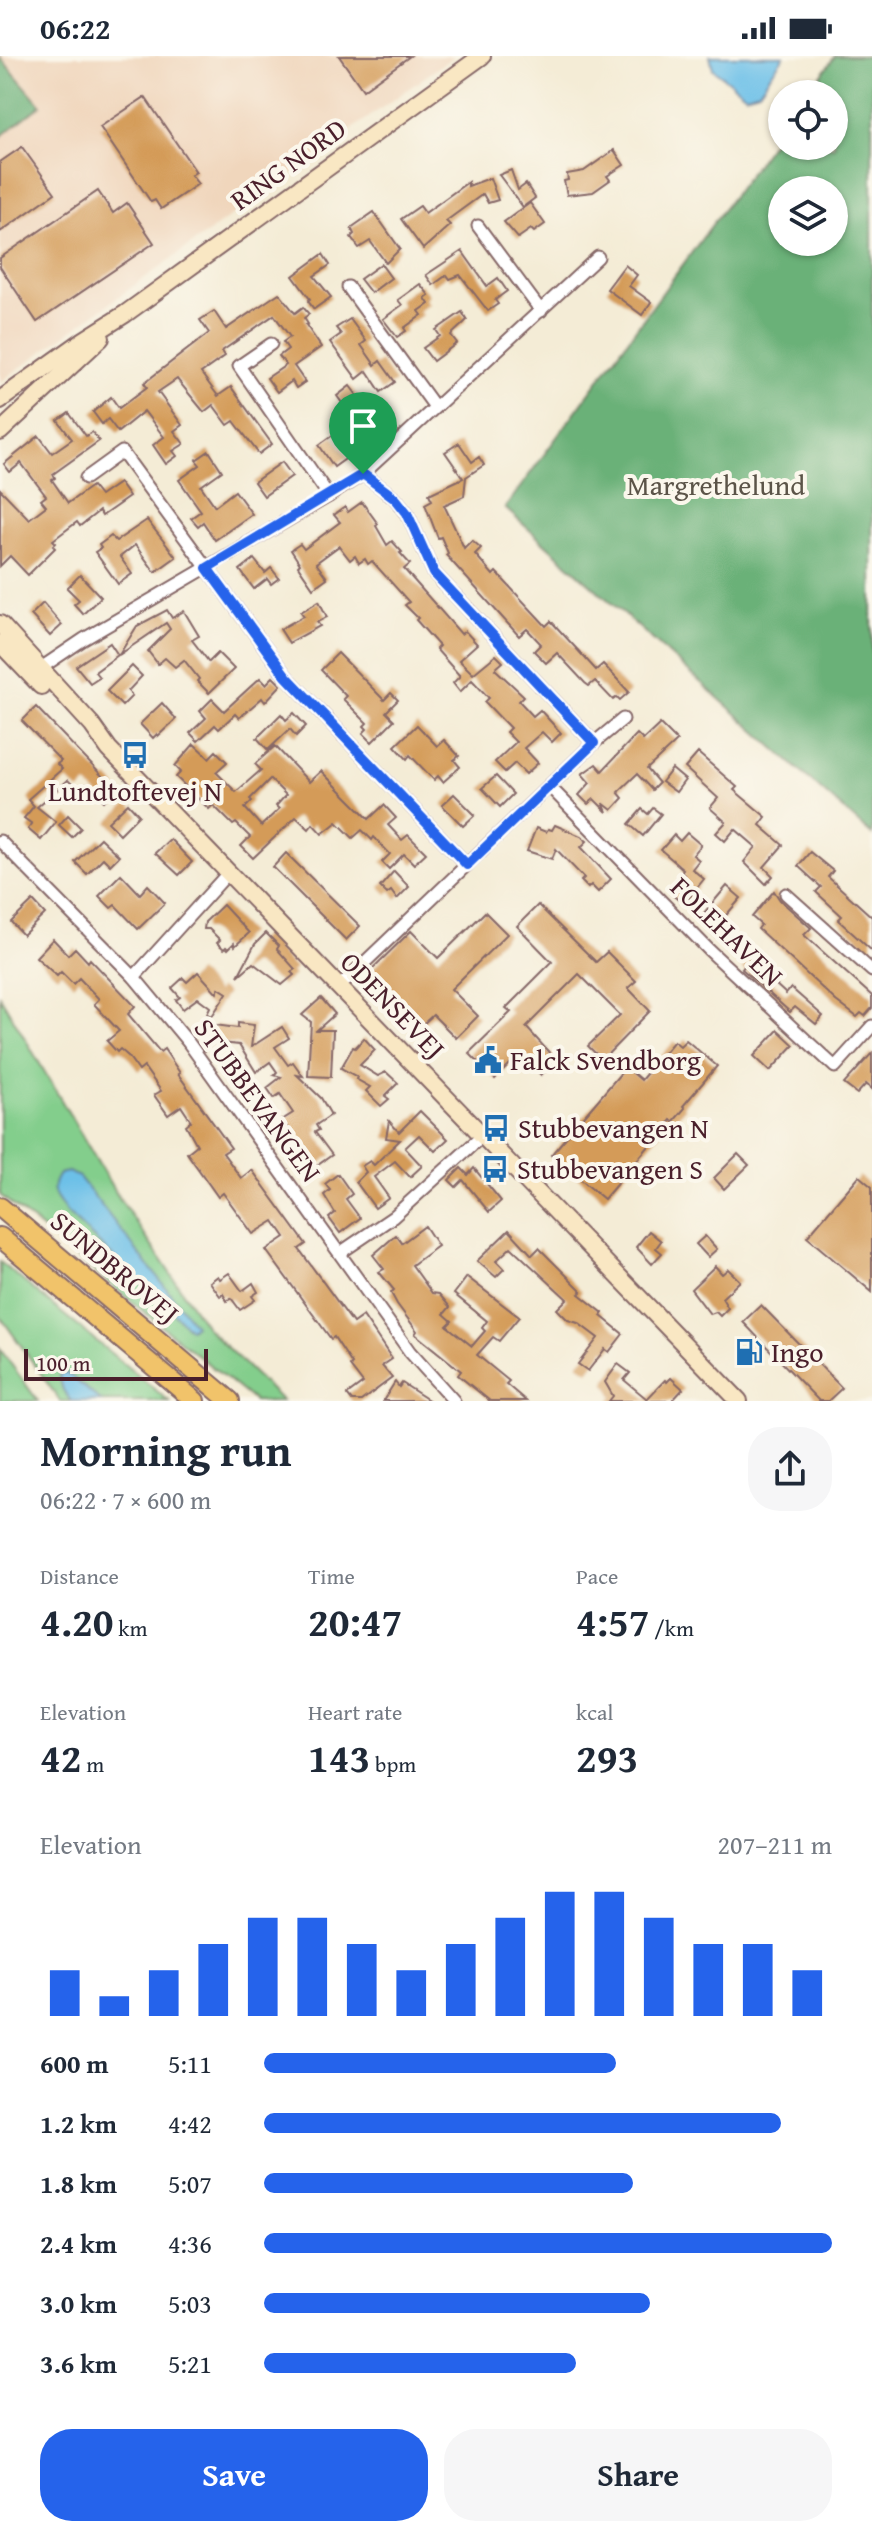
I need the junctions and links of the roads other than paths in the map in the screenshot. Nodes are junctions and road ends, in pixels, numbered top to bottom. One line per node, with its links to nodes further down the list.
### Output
1 (482, 56): 6 (street, RING NORD)
2 (478, 226): 5 (street)
3 (598, 257): 5 (street)
4 (348, 287): 9 (street)
5 (541, 311): 9 (street)
6 (125, 314): 8 (street, RING NORD); 10 (street, RING NORD)
7 (271, 344): 13 (street)
8 (2, 400)
9 (435, 407): 11 (street)
10 (0, 432)
11 (363, 474): 13 (street); 19 (street)
12 (86, 478): 14 (street)
13 (329, 496): 14 (street)
14 (207, 568): 17 (street); 22 (street)
15 (0, 624): 17 (street, ODENSEVEJ)
16 (0, 643): 17 (street, ODENSEVEJ)
17 (35, 672): 23 (street, ODENSEVEJ)
18 (623, 719): 19 (street)
19 (594, 743): 20 (street)
20 (549, 786): 22 (street); 28 (street, FOLEHAVEN)
21 (0, 841): 26 (street, STUBBEVANGEN)
22 (467, 865): 27 (street)
23 (229, 872): 26 (street); 27 (street, ODENSEVEJ)
24 (786, 894): 25 (street)
25 (872, 971)
26 (134, 977): 33 (street, STUBBEVANGEN)
27 (339, 987): 29 (street, ODENSEVEJ)
28 (872, 1026)
29 (482, 1136): 33 (street); 38 (street, ODENSEVEJ)
30 (0, 1207): 36 (main road, SUNDBROVEJ)
31 (0, 1237): 34 (main road, SUNDBROVEJ)
32 (0, 1251): 34 (main road)
33 (340, 1253): 37 (street, STUBBEVANGEN)
34 (140, 1356): 35 (main road, SUNDBROVEJ)
35 (195, 1401)
36 (230, 1401)
37 (454, 1401)
38 (739, 1401)

